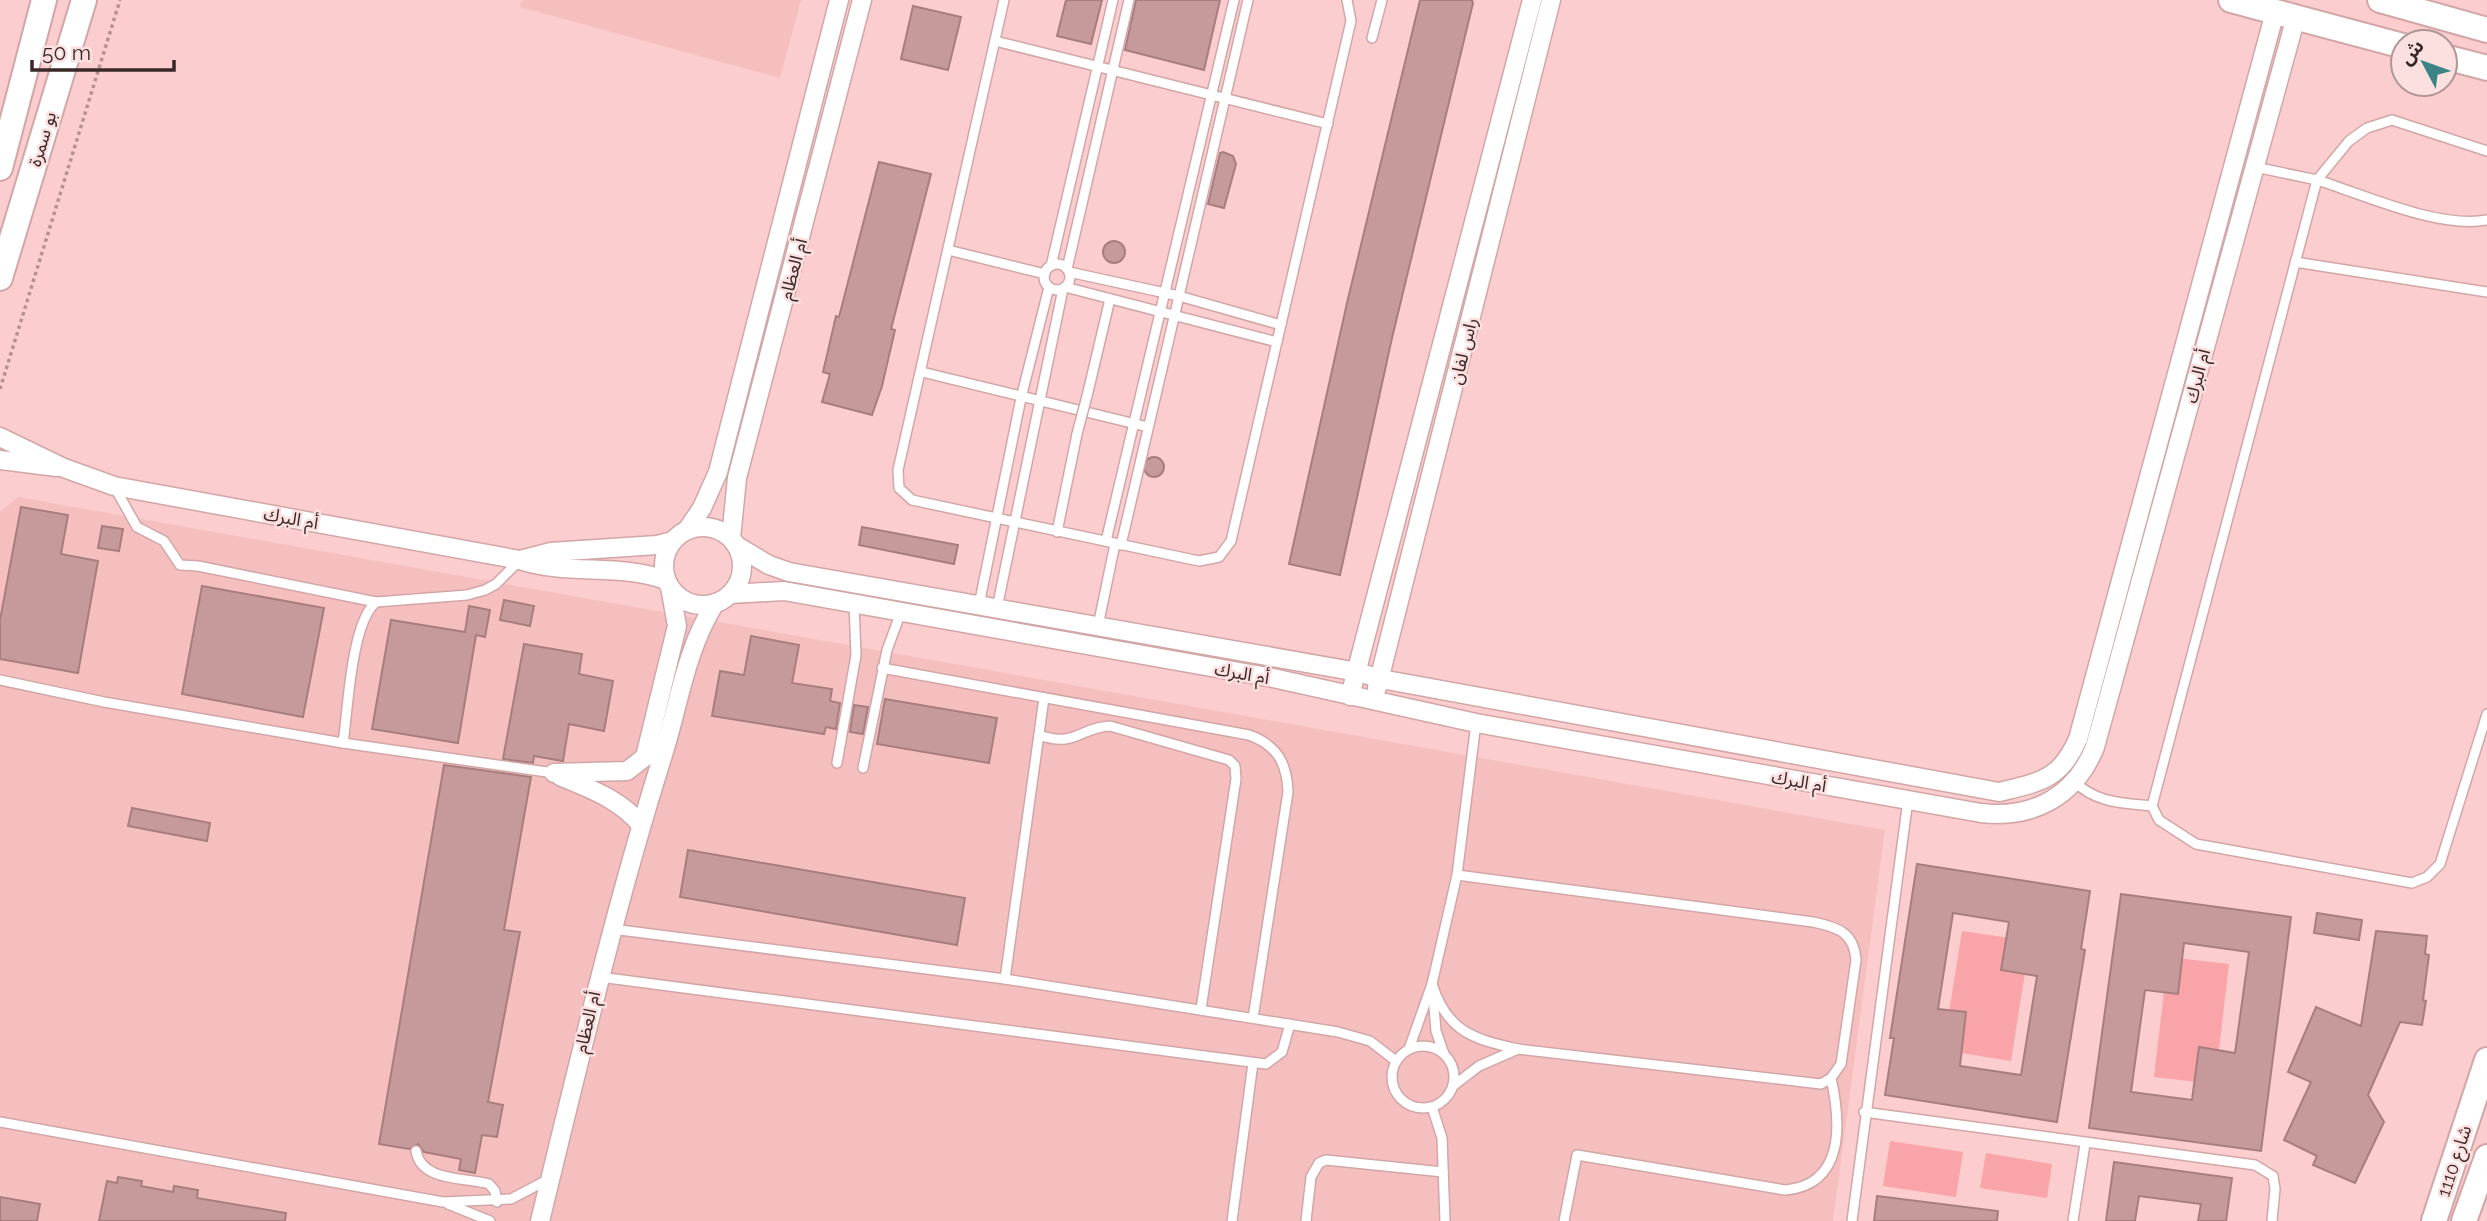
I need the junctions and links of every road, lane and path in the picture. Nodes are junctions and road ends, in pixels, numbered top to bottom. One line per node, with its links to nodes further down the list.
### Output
1 (44, 0): 31 (street, بو سمرة)
2 (120, 0): 52 (path)
3 (839, 0): 33 (street, أم العظام)
4 (862, 0): 34 (street, أم العظام)
5 (1003, 0): 20 (lane)
6 (1113, 0): 23 (lane)
7 (1129, 0): 25 (lane)
8 (1234, 0): 26 (lane)
9 (1248, 0): 27 (lane)
10 (1347, 0): 28 (lane)
11 (1382, 0): 19 (lane)
12 (1532, 0): 77 (street, راس لفان)
13 (1551, 0): 79 (street, راس لفان)
14 (2231, 0): 17 (street)
15 (2380, 0): 18 (street)
16 (83, 2): 40 (street, بو سمرة)
17 (2286, 15): 21 (street); 30 (street, أم البرك); 79 (street, أم البرك)
18 (2487, 30)
19 (1372, 38)
20 (995, 41): 23 (lane); 36 (lane)
21 (2389, 42)
22 (2459, 61): 24 (street)
23 (1097, 67): 25 (lane); 38 (lane)
24 (2487, 68)
25 (1112, 70): 26 (lane); 39 (lane)
26 (1212, 97): 27 (lane); 43 (lane)
27 (1226, 100): 28 (lane); 45 (lane)
28 (1328, 124): 49 (lane)
29 (2487, 151): 32 (lane)
30 (2255, 167): 32 (lane); 91 (street, أم البرك)
31 (0, 168)
32 (2317, 180): 35 (lane); 37 (lane)
33 (786, 203): 34 (street); 64 (street, أم العظام)
34 (808, 209): 65 (street, أم العظام)
35 (2487, 220)
36 (948, 250): 38 (lane); 51 (lane)
37 (2295, 262): 44 (lane); 93 (lane)
38 (1048, 270): 39 (lane); 41 (lane)
39 (1068, 270): 42 (lane); 43 (lane)
40 (0, 278)
41 (1049, 287): 42 (lane); 53 (lane)
42 (1064, 288): 46 (lane); 54 (lane)
43 (1163, 292): 45 (lane); 47 (lane)
44 (2487, 292)
45 (1179, 296): 48 (lane); 49 (lane)
46 (1110, 299): 47 (lane); 63 (lane, bridge)
47 (1158, 311): 48 (lane); 55 (lane)
48 (1174, 315): 50 (lane); 56 (lane)
49 (1281, 325): 50 (lane)
50 (1278, 342): 66 (lane)
51 (922, 372): 53 (lane); 61 (lane)
52 (0, 389)
53 (1021, 398): 54 (lane); 61 (lane)
54 (1040, 401): 55 (lane); 62 (lane)
55 (1133, 423): 56 (lane); 66 (lane)
56 (1148, 426): 66 (lane)
57 (0, 438): 59 (street, أم البرك)
58 (0, 460): 59 (street, أم البرك)
59 (64, 468): 60 (street, أم البرك)
60 (114, 486): 67 (street, أم البرك); 70 (lane)
61 (994, 518): 62 (lane); 72 (lane)
62 (1015, 524): 63 (lane); 72 (lane)
63 (1057, 532): 66 (lane)
64 (680, 536): 65 (street); 67 (street, أم البرك); 68 (street)
65 (734, 542): 69 (street); 72 (street, أم البرك)
66 (1114, 544): 74 (lane)
67 (520, 560): 68 (street, أم البرك); 70 (lane)
68 (668, 583): 69 (street); 90 (street)
69 (723, 598): 71 (street, أم البرك); 94 (street, أم العظام)
70 (376, 602): 87 (lane)
71 (854, 604): 73 (street, أم البرك); 88 (lane)
72 (988, 607): 74 (street, أم البرك)
73 (901, 612): 76 (lane); 78 (street, أم البرك)
74 (1098, 626): 75 (street, أم البرك)
75 (1276, 658): 77 (street, أم البرك); 78 (street)
76 (883, 668): 82 (lane); 89 (lane)
77 (1358, 672): 79 (street, أم البرك); 81 (street, راس لفان)
78 (1273, 678): 81 (street, أم البرك)
79 (1381, 679): 83 (street, راس لفان)
80 (0, 680): 87 (lane)
81 (1350, 696): 83 (street, أم البرك)
82 (1044, 698): 86 (lane); 101 (lane)
83 (1372, 701): 85 (street, أم البرك)
84 (2487, 714): 93 (lane)
85 (1476, 723): 92 (street, أم البرك); 95 (lane)
86 (1039, 735): 98 (lane); 100 (lane)
87 (343, 743): 90 (lane)
88 (837, 763)
89 (863, 768)
90 (554, 773): 94 (street)
91 (2074, 781): 92 (street, أم البرك); 93 (lane)
92 (1908, 800): 112 (lane)
93 (2152, 806)
94 (640, 825): 96 (street, أم العظام)
95 (1457, 875): 99 (lane); 109 (lane)
96 (611, 928): 97 (street, أم العظام); 98 (lane)
97 (598, 977): 108 (lane); 118 (street, أم العظام)
98 (1005, 979): 100 (lane)
99 (1432, 984): 103 (lane); 104 (lane); 105 (lane)
100 (1201, 1009): 101 (lane)
101 (1254, 1018): 102 (lane)
102 (1290, 1024): 107 (lane); 108 (lane)
103 (1409, 1049): 105 (lane); 107 (lane)
104 (1518, 1049): 109 (lane); 110 (lane)
105 (1444, 1054): 110 (lane)
106 (2487, 1060): 130 (street, شارع 1110)
107 (1396, 1061): 111 (lane)
108 (1253, 1063): 123 (lane)
109 (1831, 1078): 126 (lane)
110 (1452, 1086): 111 (lane)
111 (1432, 1107): 117 (lane)
112 (1864, 1112): 114 (lane); 127 (lane)
113 (0, 1122): 119 (lane)
114 (2085, 1144): 128 (lane); 129 (lane)
115 (416, 1151): 120 (lane)
116 (2487, 1157): 131 (street, شارع 1110)
117 (1443, 1172): 124 (lane); 125 (lane)
118 (550, 1178): 120 (lane); 122 (street, أم العظام)
119 (443, 1202): 120 (lane); 121 (lane)
120 (497, 1202)
121 (490, 1221)
122 (540, 1221)
123 (1232, 1221)
124 (1306, 1221)
125 (1445, 1221)
126 (1564, 1221)
127 (1852, 1221)
128 (2073, 1221)
129 (2272, 1221)
130 (2434, 1221)
131 (2464, 1221)

